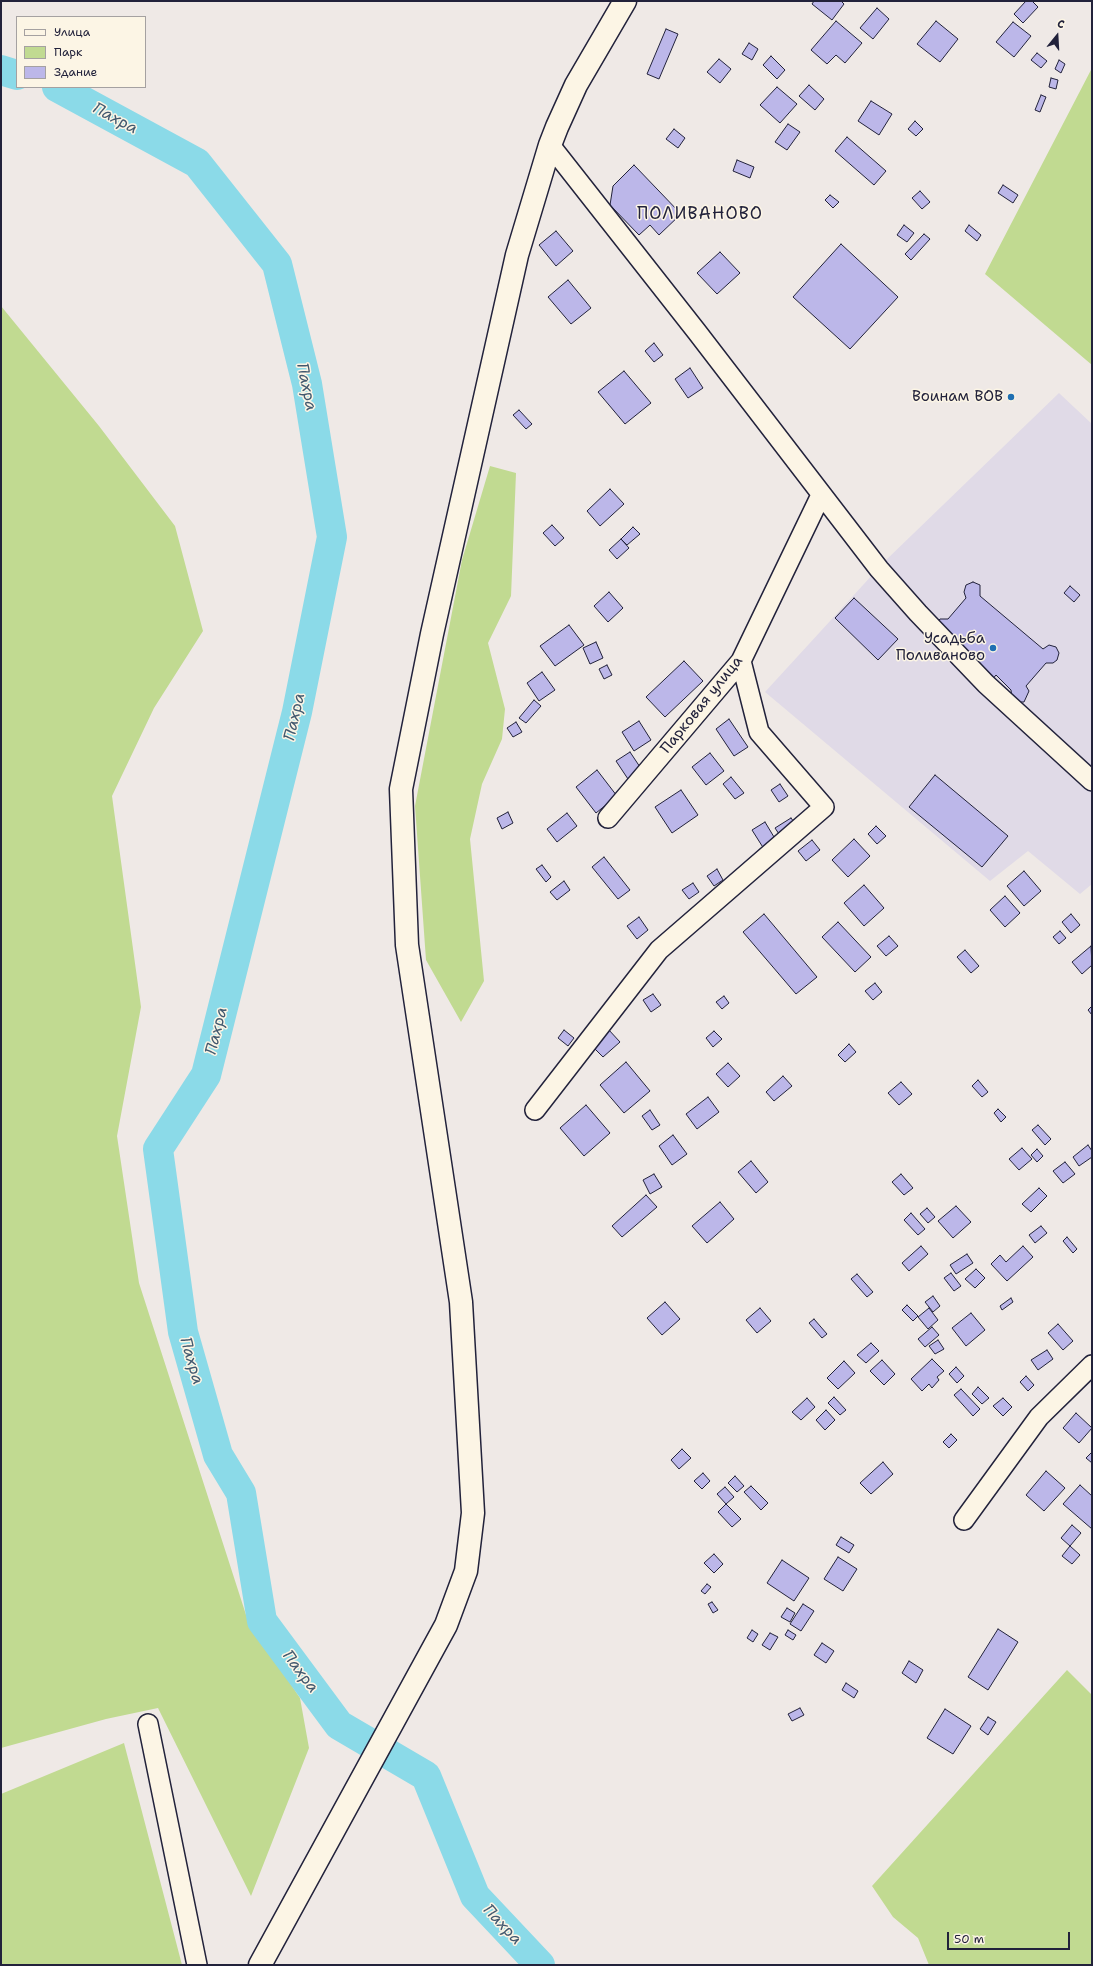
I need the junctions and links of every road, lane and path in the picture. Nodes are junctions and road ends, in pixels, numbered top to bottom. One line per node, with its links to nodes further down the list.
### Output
1 (625, 1): 2 (street)
2 (550, 145): 3 (street); 12 (street)
3 (821, 495): 4 (street, Парковая улица); 5 (street)
4 (741, 661): 6 (street, Парковая улица); 7 (street)
5 (1092, 781)
6 (608, 818)
7 (535, 1110)
8 (1092, 1365): 9 (street)
9 (964, 1520)
10 (148, 1724): 11 (street)
11 (197, 1965)
12 (260, 1965)

